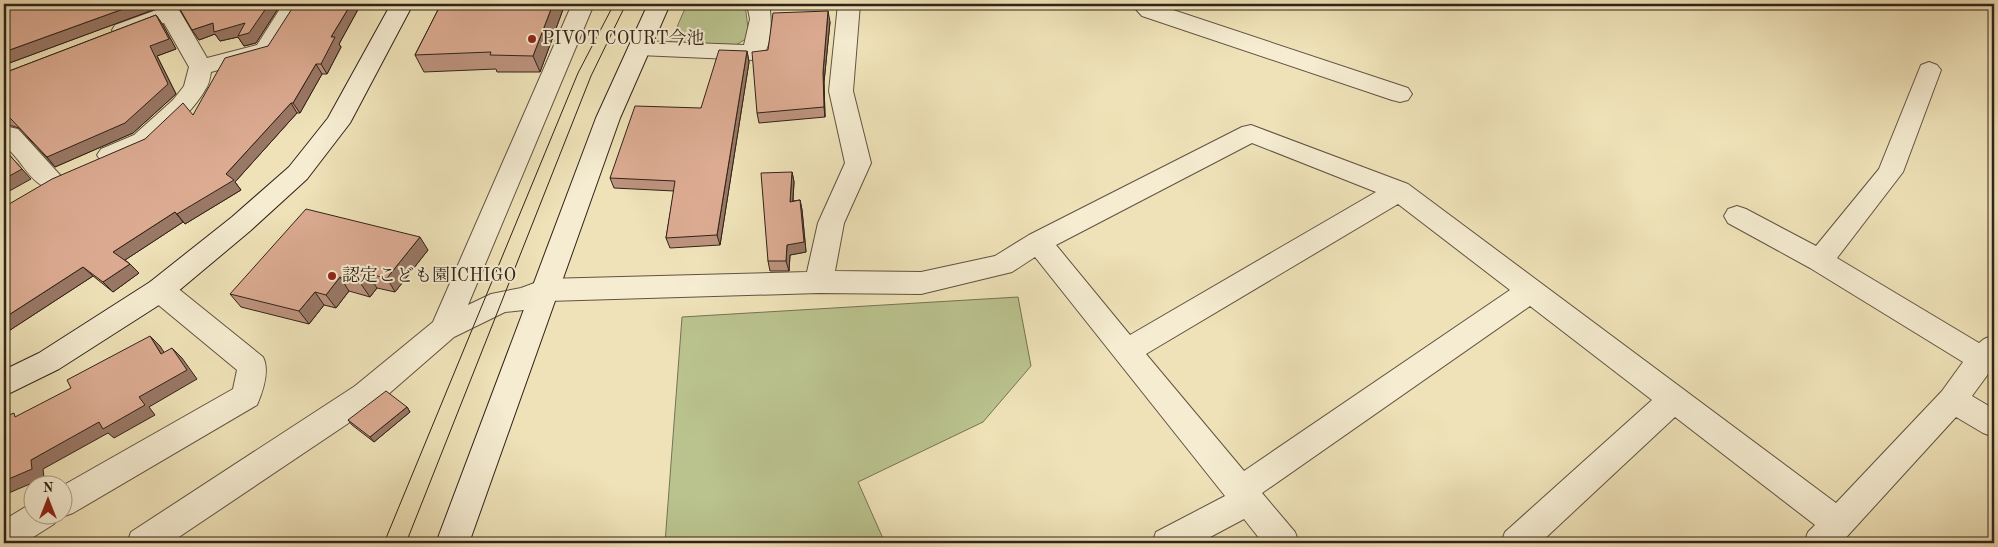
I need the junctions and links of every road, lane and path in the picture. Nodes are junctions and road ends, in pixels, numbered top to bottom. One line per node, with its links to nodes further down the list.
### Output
1 (294, 4): 10 (street)
2 (402, 4): 21 (street)
3 (583, 4): 24 (street)
4 (659, 4): 9 (street)
5 (758, 4): 9 (street)
6 (849, 4): 20 (street)
7 (1142, 4): 12 (street)
8 (107, 36): 10 (street)
9 (639, 48): 22 (street)
10 (201, 67): 14 (street)
11 (1929, 70): 19 (street)
12 (1400, 94)
13 (4, 138): 15 (street)
14 (92, 163)
15 (51, 182)
16 (1399, 191): 18 (street); 23 (street); 25 (street)
17 (1737, 216): 19 (street)
18 (1038, 242): 20 (street); 25 (street)
19 (1820, 261): 26 (street)
20 (819, 282): 22 (street)
21 (160, 290): 27 (street); 32 (street)
22 (545, 290): 24 (street); 37 (street)
23 (1530, 291): 28 (street); 31 (street)
24 (444, 329): 36 (street)
25 (1127, 351): 31 (street)
26 (1988, 353): 29 (street)
27 (4, 384)
28 (1674, 400): 34 (street); 40 (street)
29 (1953, 400): 30 (street); 34 (street)
30 (1994, 424)
31 (1244, 495): 38 (street); 39 (street)
32 (72, 497)
33 (27, 524): 35 (street)
34 (1829, 533)
35 (4, 538)
36 (143, 543)
37 (452, 543)
38 (1168, 543)
39 (1283, 543)
40 (1517, 543)

